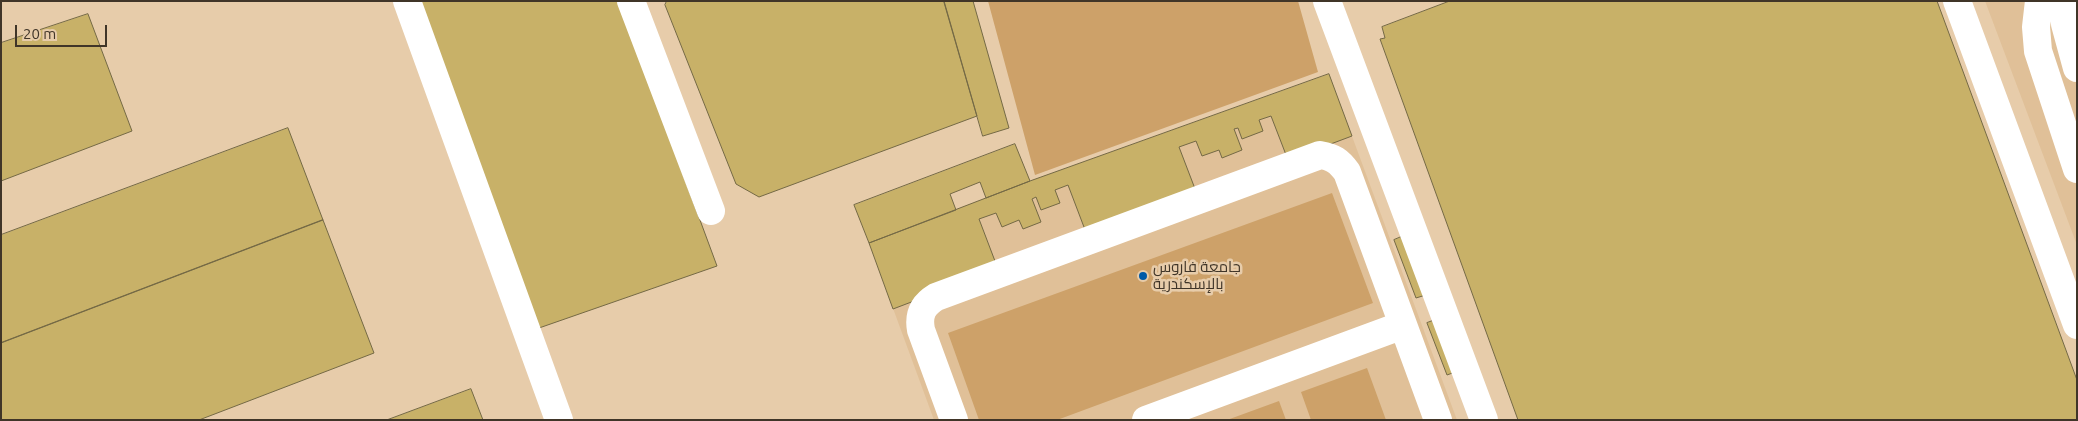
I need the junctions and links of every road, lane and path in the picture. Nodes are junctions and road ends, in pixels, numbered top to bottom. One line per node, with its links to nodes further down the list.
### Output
1 (407, 1): 12 (lane)
2 (631, 1): 9 (lane)
3 (1327, 1): 16 (lane)
4 (1957, 1): 10 (lane)
5 (2039, 1): 8 (lane)
6 (2063, 1): 7 (lane)
7 (2077, 68)
8 (2077, 169)
9 (711, 211)
10 (2077, 324)
11 (1403, 325): 13 (lane); 14 (lane); 15 (lane)
12 (559, 420)
13 (954, 420)
14 (1146, 420)
15 (1438, 420)
16 (1484, 420)

